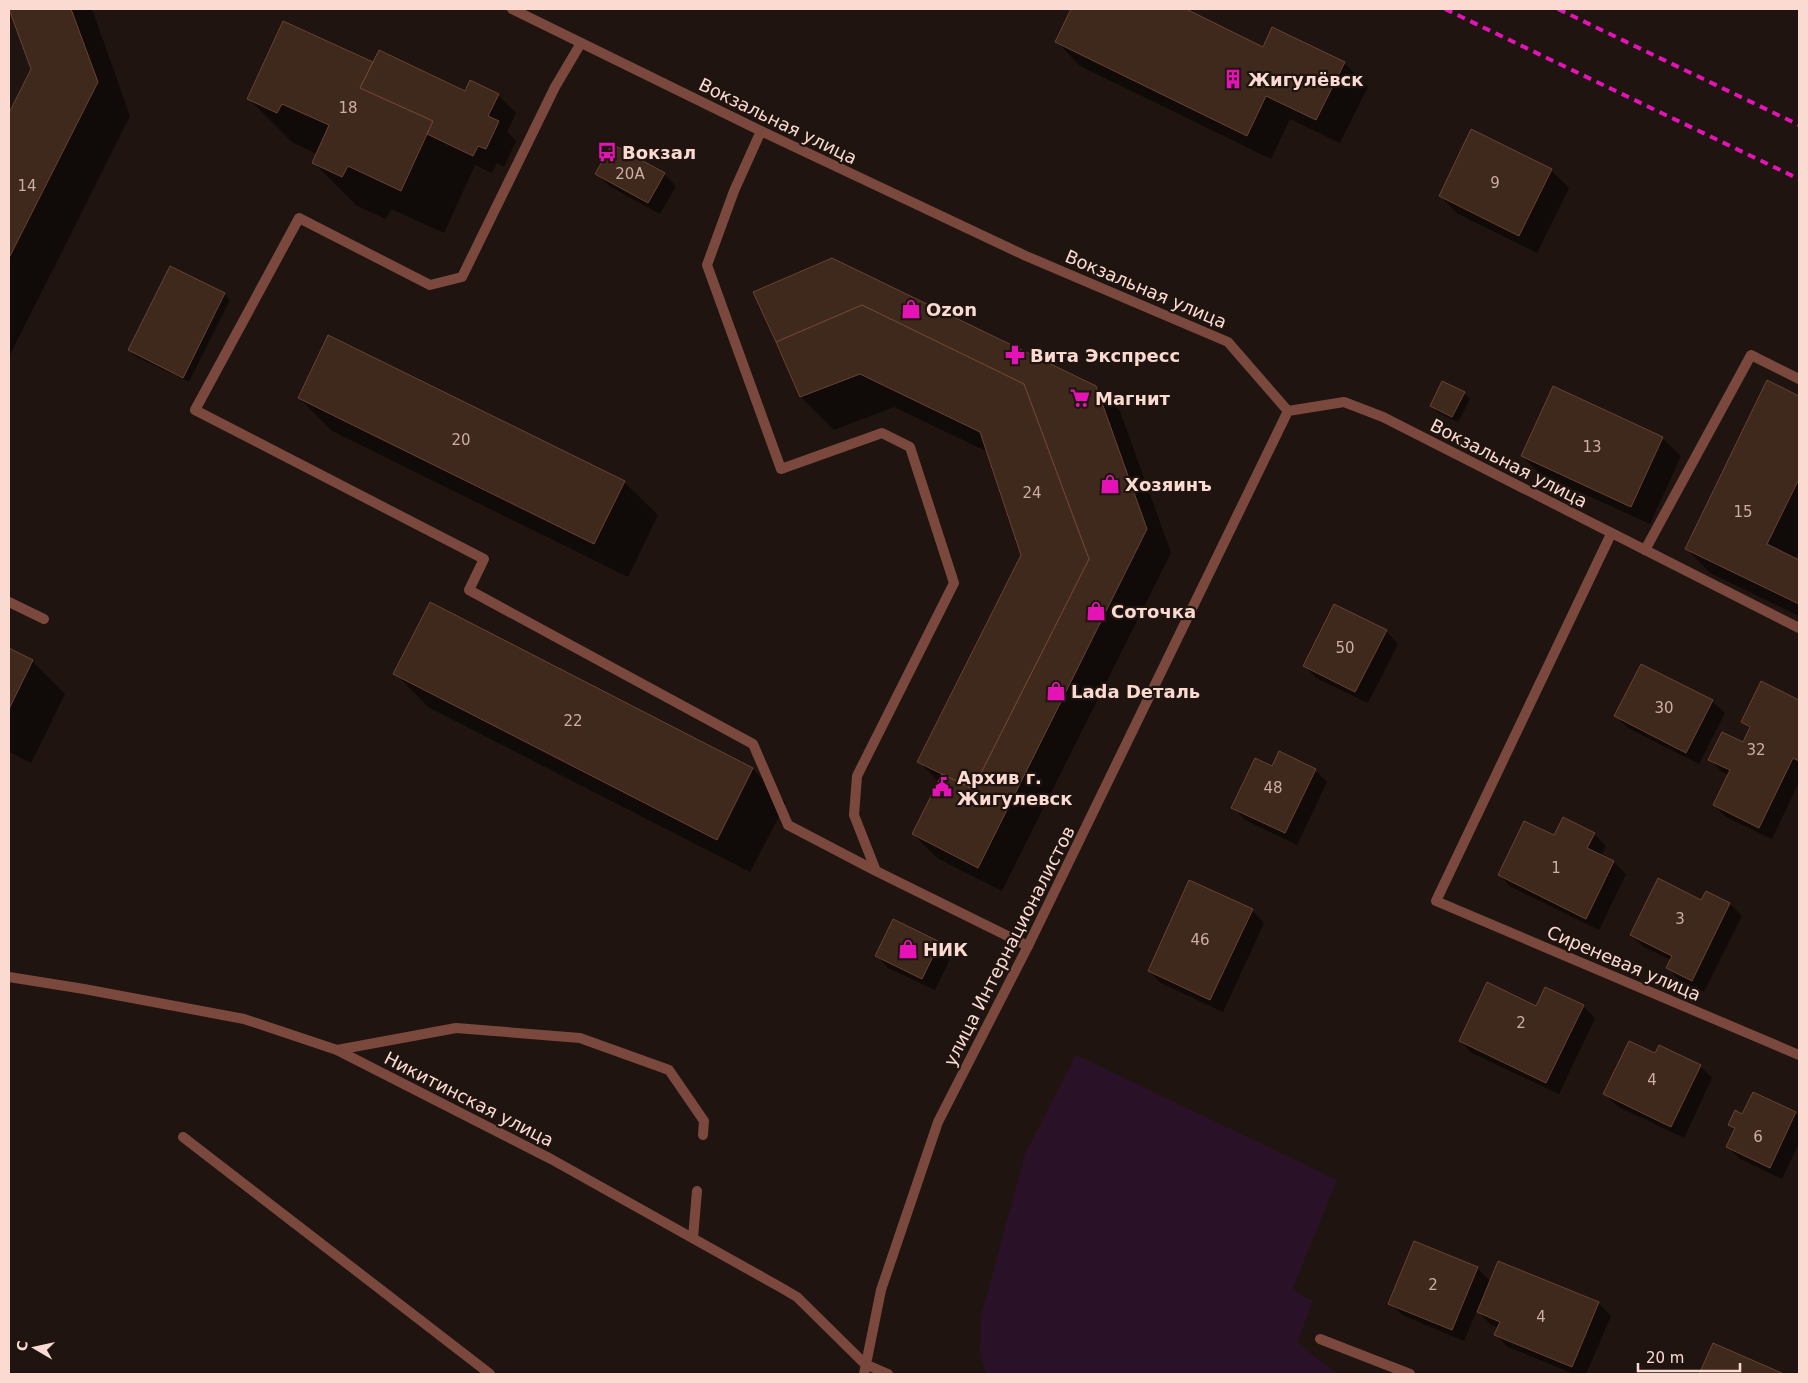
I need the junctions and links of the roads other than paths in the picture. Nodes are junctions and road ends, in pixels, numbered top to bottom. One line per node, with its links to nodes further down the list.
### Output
1 (512, 9): 2 (street, Вокзальная улица)
2 (581, 43): 3 (street, Вокзальная улица); 11 (street)
3 (760, 131): 5 (street, Вокзальная улица); 11 (street)
4 (1799, 379): 7 (street)
5 (1288, 411): 6 (street, Вокзальная улица); 12 (street, улица Интернационалистов)
6 (1611, 534): 7 (street, Вокзальная улица); 15 (street, Сиреневая улица)
7 (1645, 550): 10 (street, Вокзальная улица)
8 (9, 602): 9 (street)
9 (44, 619)
10 (1799, 628)
11 (876, 871): 12 (street)
12 (1028, 946): 21 (street, улица Интернационалистов)
13 (9, 977): 14 (street, Никитинская улица)
14 (337, 1050): 16 (street); 19 (street, Никитинская улица)
15 (1799, 1056)
16 (703, 1135)
17 (183, 1137): 22 (street)
18 (698, 1191): 19 (street)
19 (693, 1238): 21 (street, Никитинская улица)
20 (1320, 1339): 24 (street)
21 (864, 1369): 23 (street)
22 (490, 1374)
23 (888, 1374)
24 (1410, 1374)

